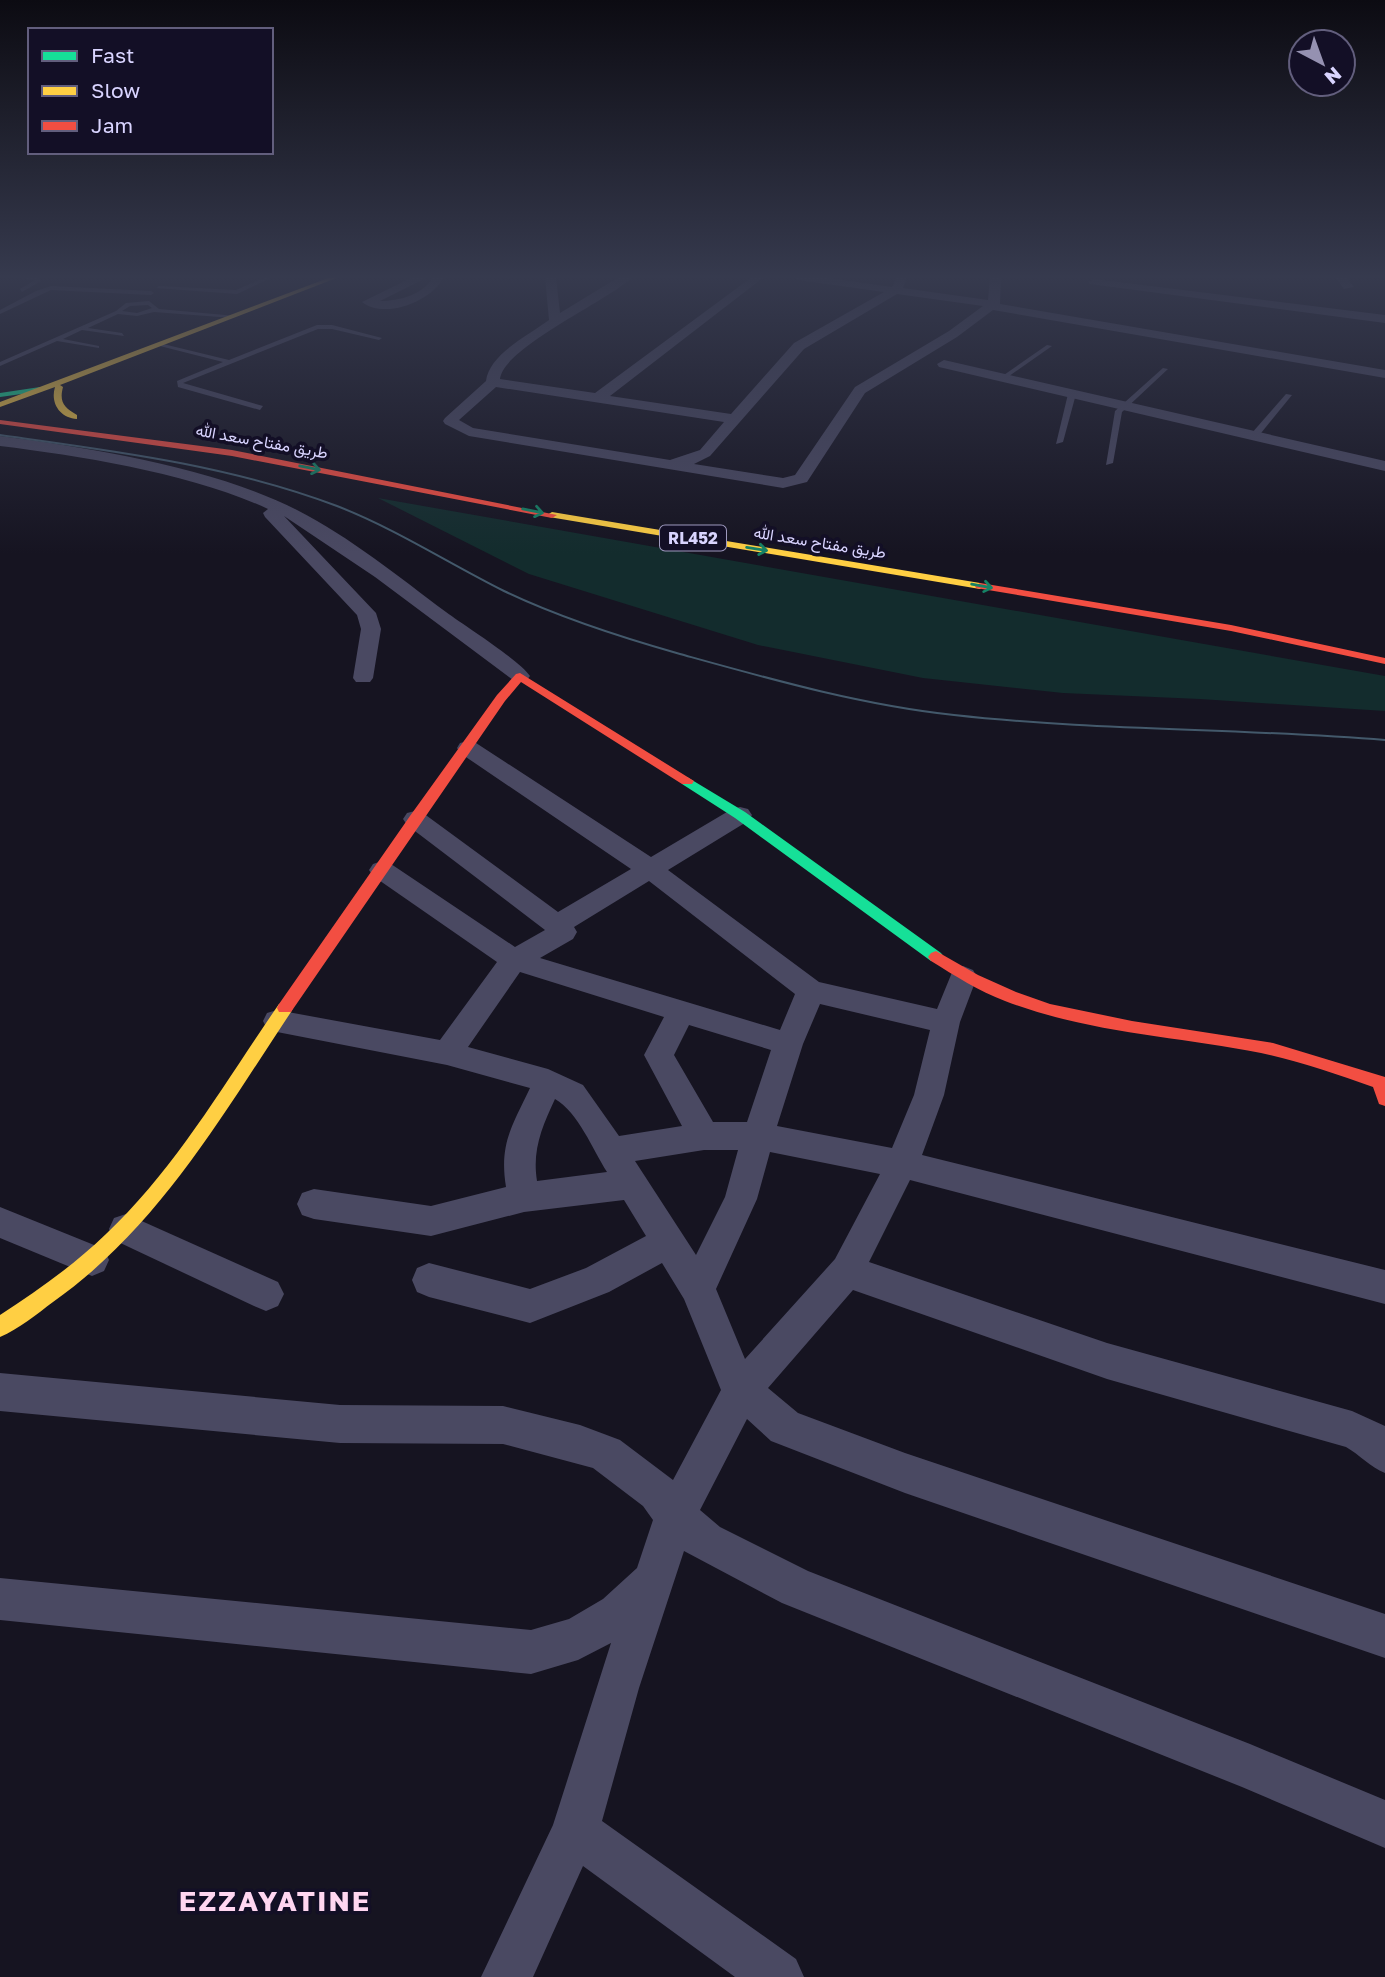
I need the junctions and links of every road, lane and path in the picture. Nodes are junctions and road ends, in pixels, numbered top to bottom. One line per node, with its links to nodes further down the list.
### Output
1 (97, 369): 12 (main road)
2 (213, 369): 20 (lane)
3 (495, 369): 14 (street)
4 (636, 369): 18 (street)
5 (779, 369): 23 (street)
6 (894, 369): 28 (street)
7 (966, 369): 13 (street)
8 (1016, 369): 13 (lane)
9 (1165, 369): 19 (lane)
10 (1360, 369): 11 (street)
11 (1385, 374)
12 (75, 378): 15 (main road); 21 (main road)
13 (1003, 378): 16 (street)
14 (493, 382): 18 (street); 28 (street)
15 (59, 387): 21 (main road); 22 (main road)
16 (1072, 394): 19 (street); 26 (lane)
17 (1288, 394): 24 (lane)
18 (599, 397): 23 (street)
19 (1124, 406): 24 (street); 27 (lane)
20 (260, 408)
21 (0, 409): 22 (main road, طريق مفتاح سعد الله / RL452); 32 (main road, طريق مفتاح سعد الله / RL452, one-way to 32)
22 (74, 417): 31 (main road, طريق مفتاح سعد الله / RL452)
23 (735, 419): 28 (street)
24 (1254, 436): 29 (street)
25 (0, 441): 30 (street)
26 (1059, 442)
27 (1109, 463)
28 (670, 465)
29 (1385, 466)
30 (254, 496): 33 (street); 34 (street)
31 (1256, 616)
32 (1385, 661)
33 (520, 676): 35 (main road); 36 (main road)
34 (363, 678)
35 (468, 748): 37 (main road); 38 (street)
36 (740, 815): 38 (street); 42 (main road)
37 (415, 819): 39 (main road); 40 (street)
38 (650, 869): 40 (street); 43 (street)
39 (382, 870): 41 (street); 45 (main road)
40 (557, 925): 41 (street)
41 (514, 960): 44 (street); 48 (street)
42 (963, 977): 46 (street); 50 (main road)
43 (811, 991): 46 (street); 47 (street)
44 (681, 1011): 47 (street); 51 (street)
45 (277, 1020): 48 (street); 59 (main road)
46 (946, 1023): 54 (street)
47 (788, 1044): 52 (street)
48 (447, 1053): 49 (street)
49 (548, 1081): 53 (street); 56 (street)
50 (1383, 1088)
51 (704, 1136): 52 (street); 53 (street)
52 (758, 1136): 54 (street); 65 (street)
53 (612, 1152): 55 (street)
54 (902, 1164): 62 (street); 64 (street)
55 (634, 1184): 56 (street); 60 (street)
56 (524, 1198): 57 (street)
57 (314, 1204)
58 (0, 1222): 61 (street)
59 (126, 1229): 61 (main road); 66 (street)
60 (667, 1243): 63 (street); 65 (street)
61 (92, 1260): 67 (main road)
62 (847, 1271): 68 (street); 70 (street)
63 (429, 1280)
64 (1385, 1287)
65 (698, 1289): 68 (street)
66 (266, 1294)
67 (0, 1327)
68 (742, 1390): 71 (street); 74 (street)
69 (0, 1392): 71 (street)
70 (1385, 1454)
71 (675, 1516): 72 (street); 75 (street)
72 (653, 1579): 73 (street); 76 (street)
73 (0, 1599)
74 (1385, 1636)
75 (1385, 1825)
76 (575, 1831): 77 (street); 78 (street)
77 (507, 1977)
78 (778, 1977)

